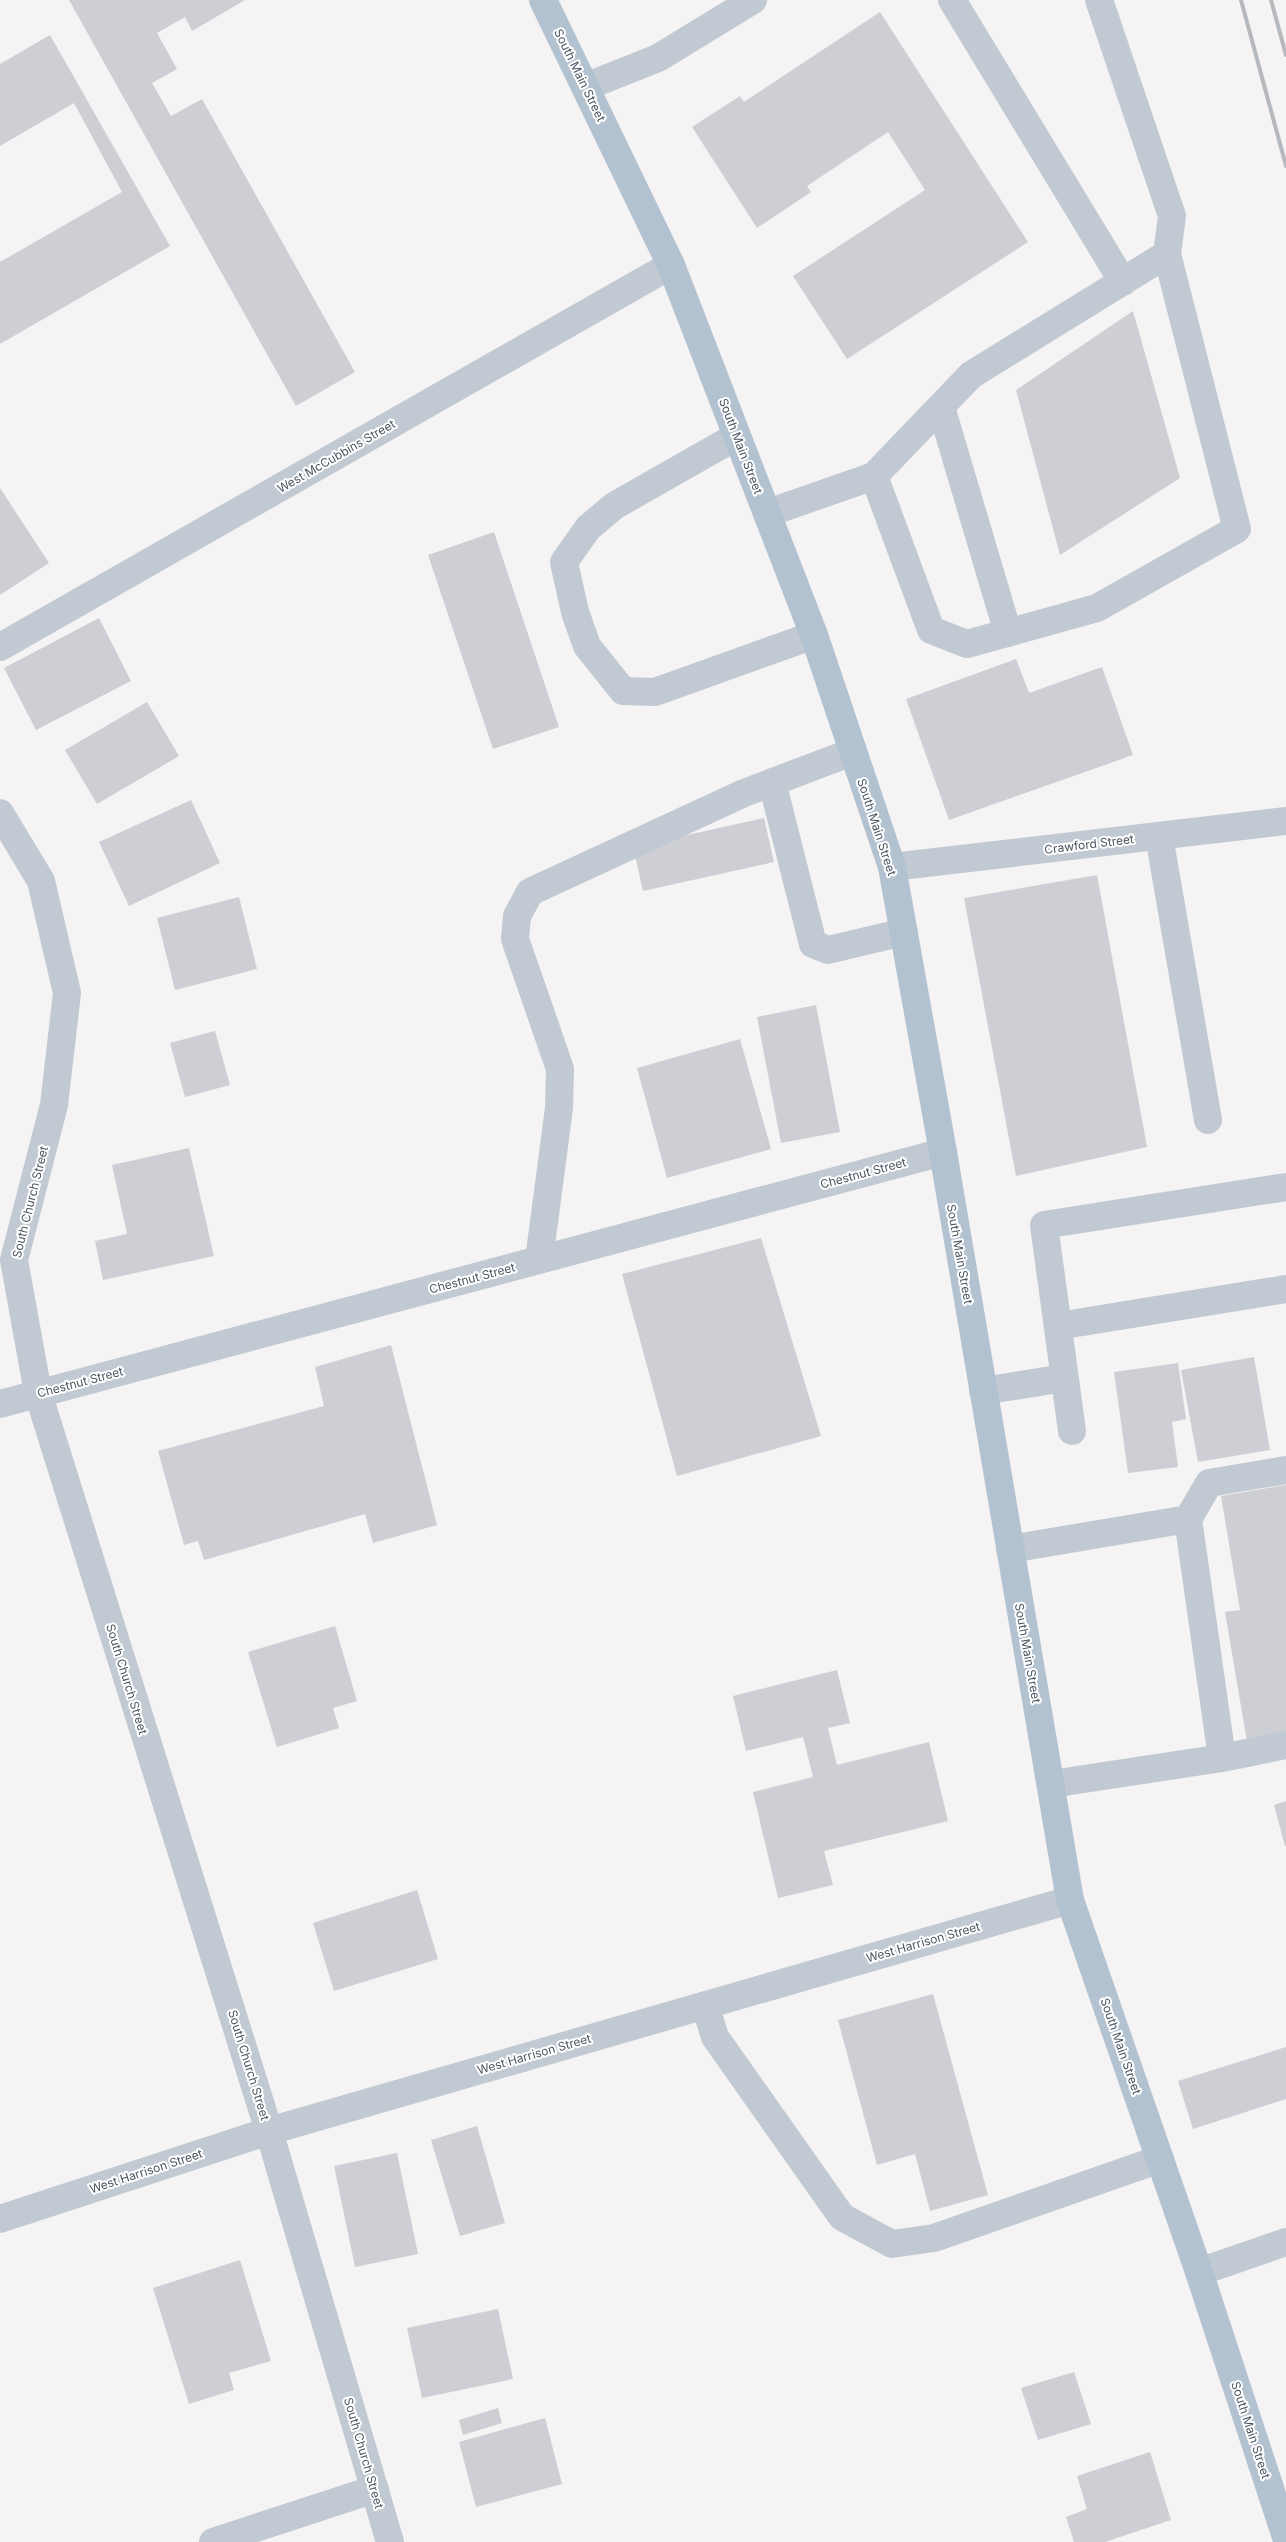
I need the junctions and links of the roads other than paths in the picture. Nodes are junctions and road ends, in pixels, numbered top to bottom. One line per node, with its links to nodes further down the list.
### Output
1 (544, 0): 5 (main road, South Main Street)
2 (753, 0): 5 (street)
3 (952, 0): 8 (street)
4 (1099, 0): 6 (street)
5 (585, 86): 7 (main road, South Main Street)
6 (1167, 254): 8 (street); 13 (street)
7 (672, 265): 10 (main road, South Main Street); 15 (street, West McCubbins Street)
8 (1123, 282): 9 (street)
9 (941, 407): 11 (street); 13 (street)
10 (737, 436): 12 (main road, South Main Street); 14 (street)
11 (874, 476): 12 (street); 13 (street)
12 (768, 513): 14 (main road, South Main Street)
13 (1008, 633)
14 (814, 635): 16 (main road, South Main Street)
15 (0, 647)
16 (852, 752): 17 (street); 21 (main road, South Main Street)
17 (772, 782): 22 (street); 26 (street)
18 (0, 813): 31 (street, South Church Street)
19 (1286, 821): 20 (street, Crawford Street)
20 (1160, 836): 21 (street, Crawford Street); 23 (street)
21 (892, 867): 22 (main road, South Main Street)
22 (904, 932): 24 (main road, South Main Street)
23 (1208, 1120)
24 (943, 1152): 26 (street, Chestnut Street); 30 (main road, South Main Street)
25 (1286, 1187): 28 (street)
26 (539, 1260): 31 (street, Chestnut Street)
27 (1286, 1289): 28 (street)
28 (1058, 1326): 29 (street)
29 (1064, 1378): 30 (street); 33 (street)
30 (984, 1391): 36 (main road, South Main Street)
31 (38, 1394): 32 (street, Chestnut Street); 42 (street, South Church Street)
32 (0, 1404)
33 (1072, 1431)
34 (1286, 1470): 35 (street)
35 (1188, 1519): 36 (street); 38 (street)
36 (1010, 1549): 39 (main road, South Main Street)
37 (1286, 1745): 38 (street)
38 (1222, 1758): 39 (street)
39 (1051, 1784): 40 (main road, South Main Street)
40 (1070, 1900): 41 (street, West Harrison Street); 43 (main road, South Main Street)
41 (705, 2005): 42 (street, West Harrison Street); 43 (street)
42 (270, 2131): 44 (street, West Harrison Street); 47 (street, South Church Street)
43 (1160, 2159): 46 (main road, South Main Street)
44 (0, 2219)
45 (1286, 2242): 46 (street)
46 (1200, 2272): 48 (main road, South Main Street)
47 (375, 2489): 49 (street); 50 (street, South Church Street)
48 (1286, 2537)
49 (213, 2542)
50 (390, 2542)

